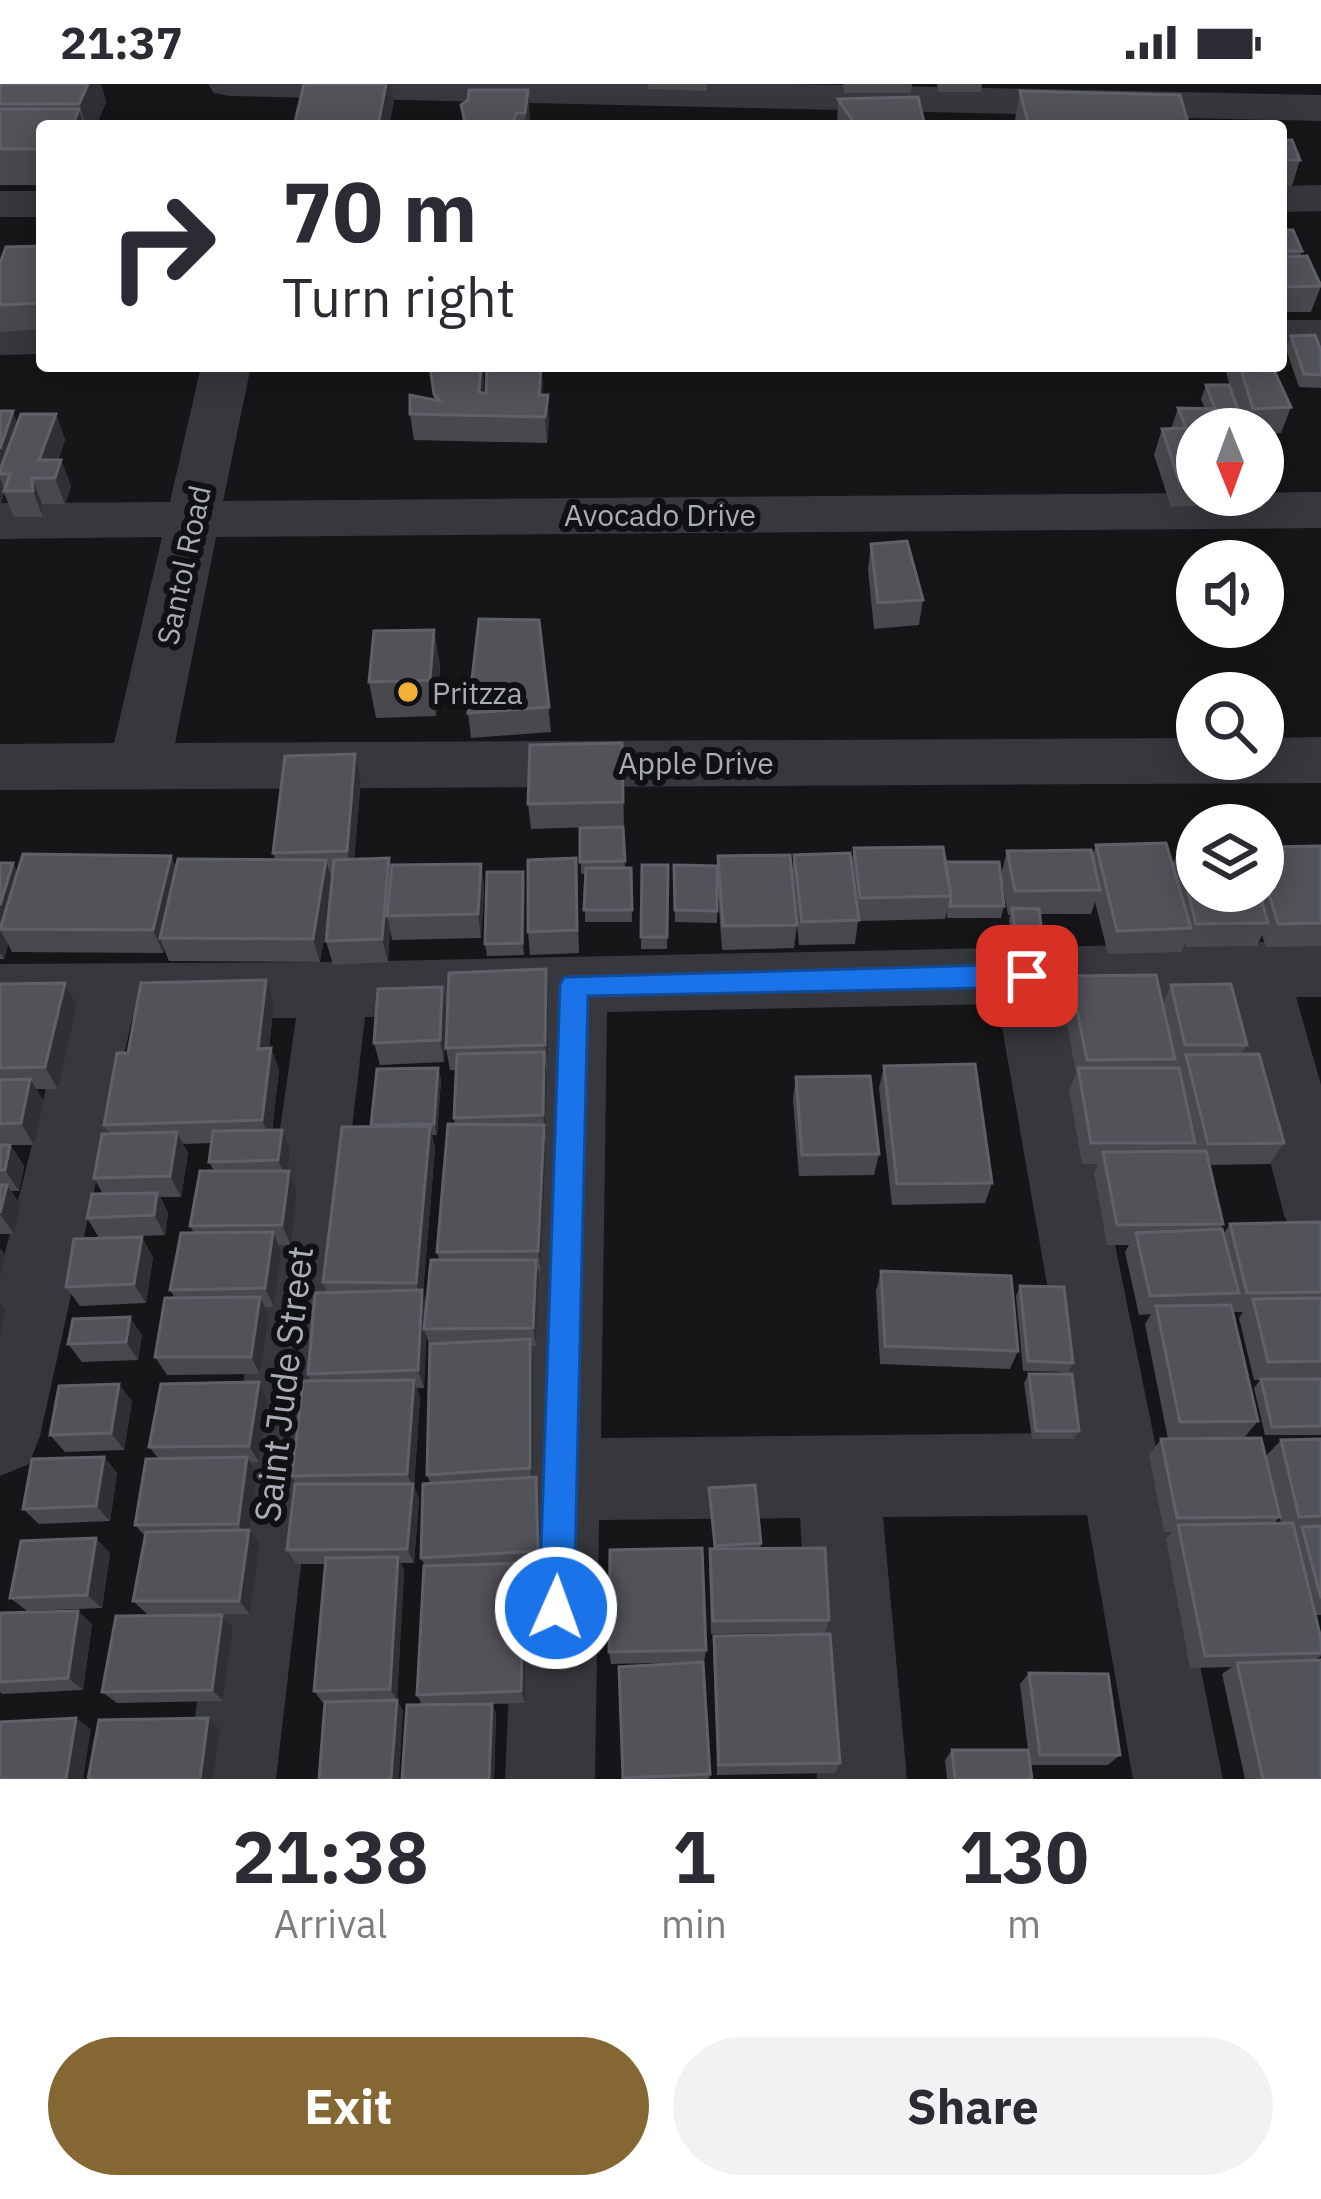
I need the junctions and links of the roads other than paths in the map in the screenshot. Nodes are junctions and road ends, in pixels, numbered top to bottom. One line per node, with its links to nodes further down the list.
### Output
1 (229, 84): 2 (street)
2 (286, 84): 3 (street); 4 (street)
3 (1321, 108)
4 (278, 120)
5 (1321, 198): 6 (street)
6 (1287, 199)
7 (0, 204): 8 (street)
8 (36, 204)
9 (1287, 335): 10 (street)
10 (1321, 335)
11 (36, 339): 12 (street)
12 (0, 340)
13 (225, 372): 15 (street, Santol Road)
14 (1321, 510): 15 (street, Avocado Drive)
15 (193, 518): 16 (street, Avocado Drive); 18 (street, Santol Road)
16 (0, 521)
17 (1321, 760): 18 (street, Apple Drive)
18 (140, 764): 19 (street, Apple Drive)
19 (0, 766)
20 (1288, 970): 21 (street); 26 (street)
21 (1027, 976): 22 (street); 28 (street)
22 (574, 985): 23 (street); 30 (street)
23 (334, 990): 24 (street); 31 (street, Saint Jude Street)
24 (104, 991): 25 (street); 27 (street)
25 (0, 992)
26 (1321, 1215)
27 (0, 1436)
28 (1120, 1474): 29 (street); 34 (street)
29 (838, 1477): 30 (street); 33 (street)
30 (562, 1479): 32 (street)
31 (232, 1779)
32 (550, 1779)
33 (862, 1779)
34 (1178, 1779)

